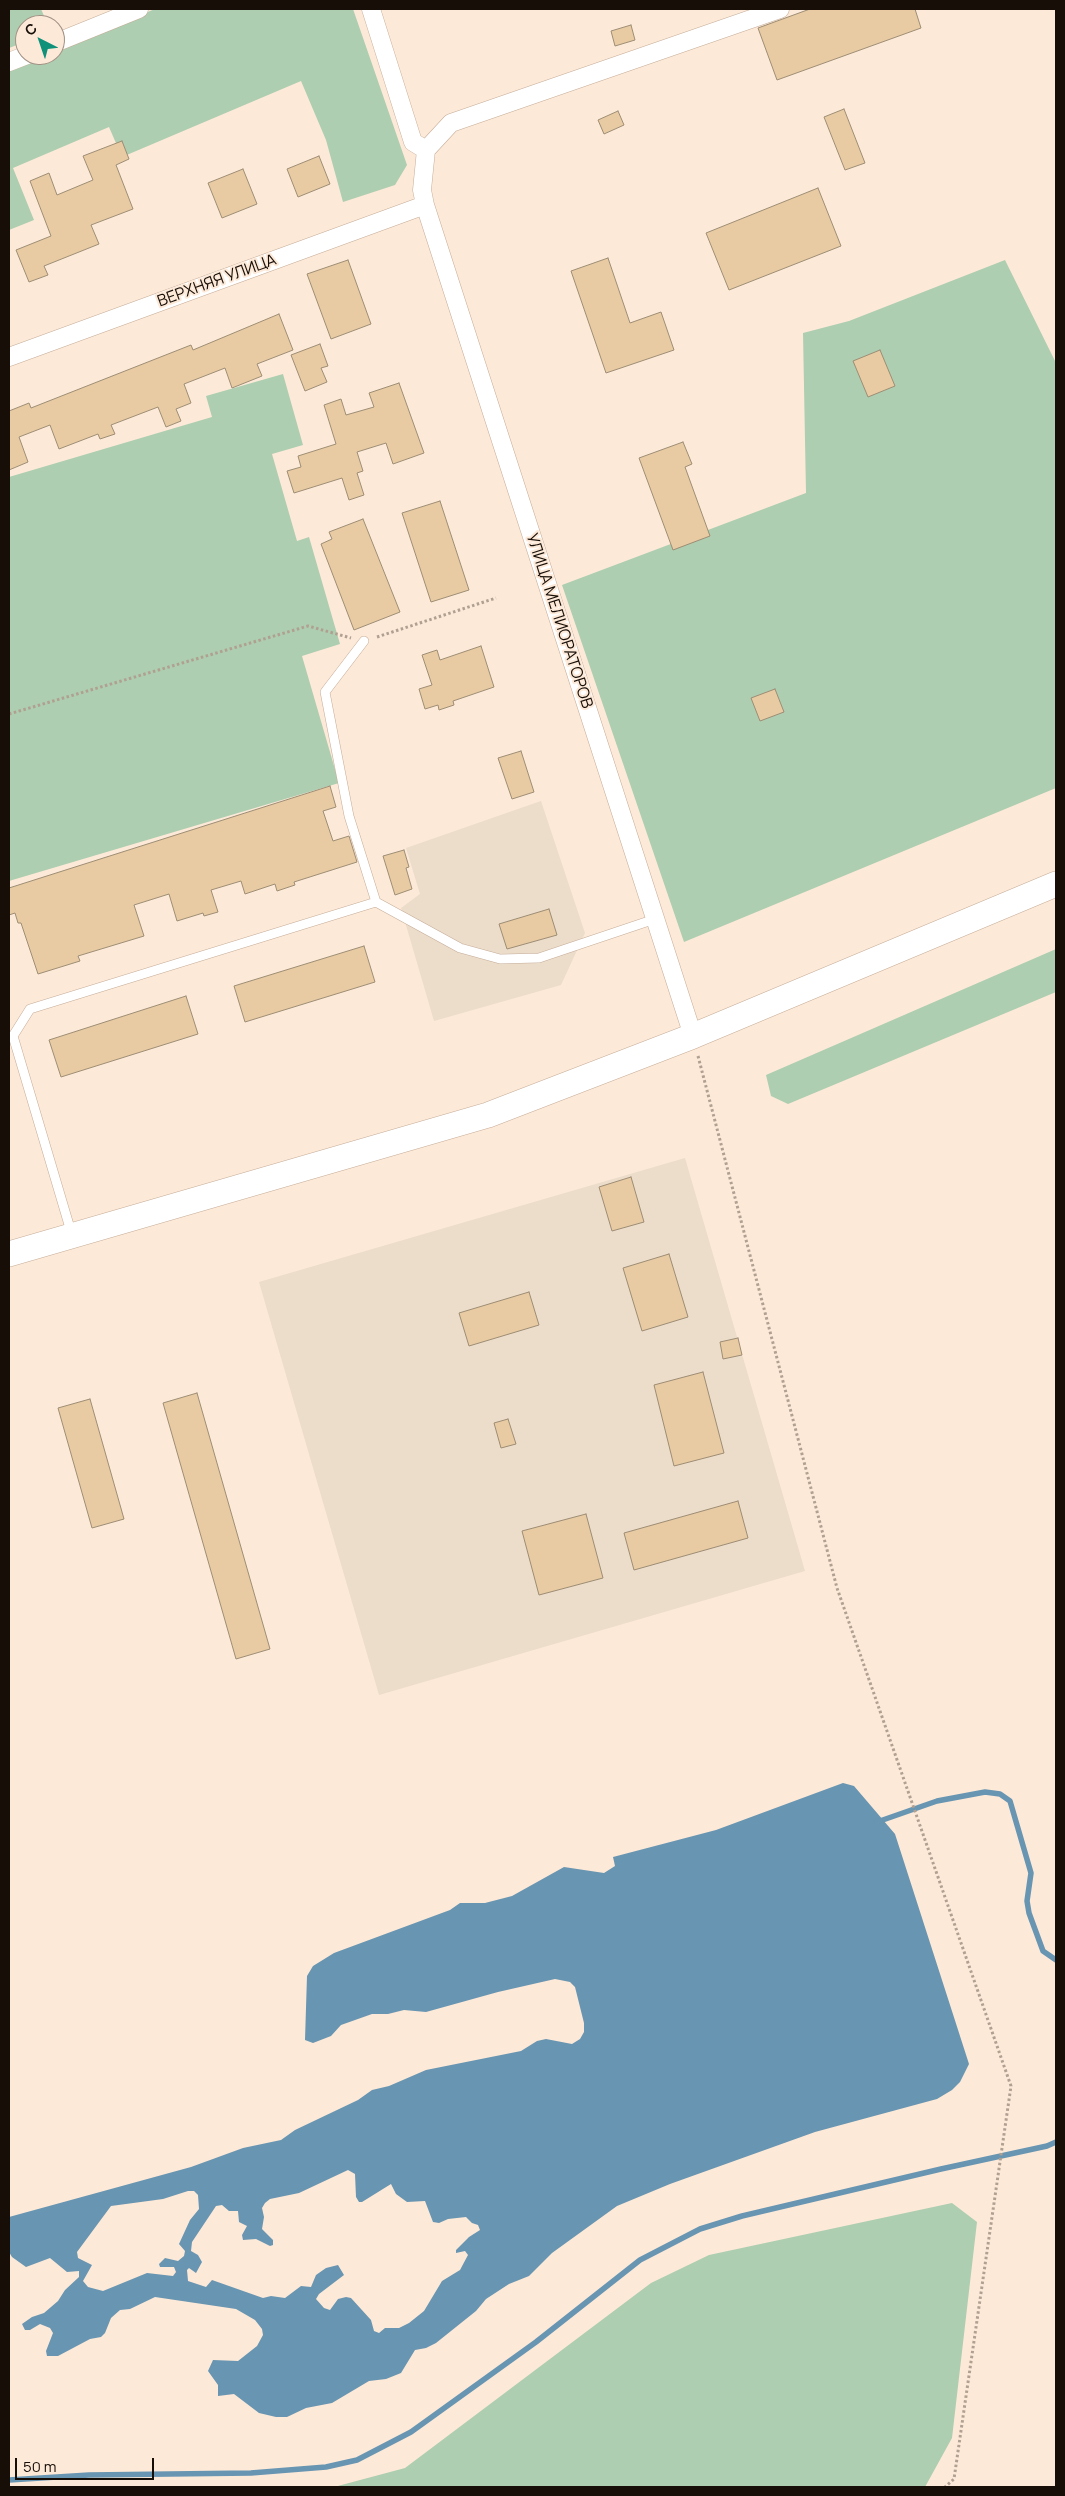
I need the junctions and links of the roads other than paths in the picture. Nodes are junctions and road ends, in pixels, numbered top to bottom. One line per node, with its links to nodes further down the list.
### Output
1 (139, 9): 4 (street)
2 (371, 9): 5 (street)
3 (780, 9): 5 (street)
4 (65, 39)
5 (426, 150): 6 (street, УЛИЦА МЕЛИОРАТОРОВ)
6 (425, 206): 7 (street, ВЕРХНЯЯ УЛИЦА); 11 (street, УЛИЦА МЕЛИОРАТОРОВ)
7 (9, 357)
8 (364, 641): 10 (lane)
9 (1056, 884): 12 (main road)
10 (376, 902): 11 (lane); 13 (lane)
11 (655, 919): 12 (street, УЛИЦА МЕЛИОРАТОРОВ)
12 (693, 1036): 14 (main road)
13 (11, 1037): 14 (lane)
14 (72, 1236): 15 (main road)
15 (9, 1254)

